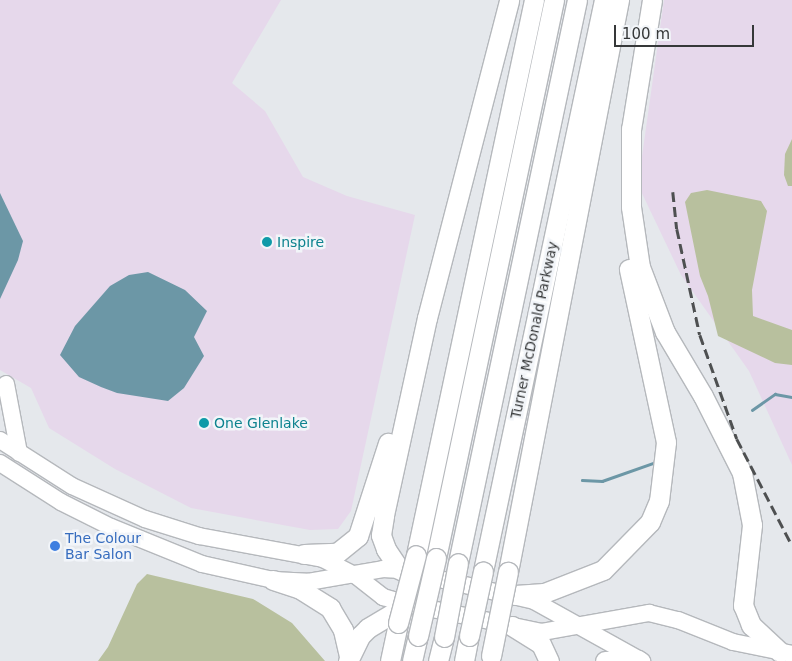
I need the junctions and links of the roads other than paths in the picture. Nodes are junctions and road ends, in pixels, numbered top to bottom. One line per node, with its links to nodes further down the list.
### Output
1 (509, 0): 9 (highway)
2 (534, 0): 26 (highway, bridge)
3 (554, 0): 27 (highway, bridge)
4 (578, 0): 28 (highway, Turner McDonald Parkway, bridge)
5 (604, 0): 29 (highway, Turner McDonald Parkway, bridge)
6 (619, 0): 24 (highway, bridge)
7 (652, 0): 8 (highway)
8 (643, 48): 18 (highway); 22 (highway)
9 (427, 318): 14 (highway); 15 (highway)
10 (6, 384): 12 (main road)
11 (0, 440): 12 (main road)
12 (19, 453): 14 (main road)
13 (4, 472): 17 (main road)
14 (304, 554): 16 (main road)
15 (400, 570): 16 (main road); 18 (main road)
16 (355, 575): 17 (main road); 19 (main road)
17 (273, 580): 23 (highway)
18 (515, 595): 21 (main road)
19 (408, 604): 20 (main road); 23 (highway)
20 (512, 626): 21 (main road); 30 (highway)
21 (577, 626): 22 (main road); 25 (main road)
22 (786, 653)
23 (349, 659)
24 (490, 659)
25 (640, 660): 31 (highway)
26 (390, 661)
27 (412, 661)
28 (438, 661)
29 (464, 661)
30 (549, 661)
31 (605, 661)

